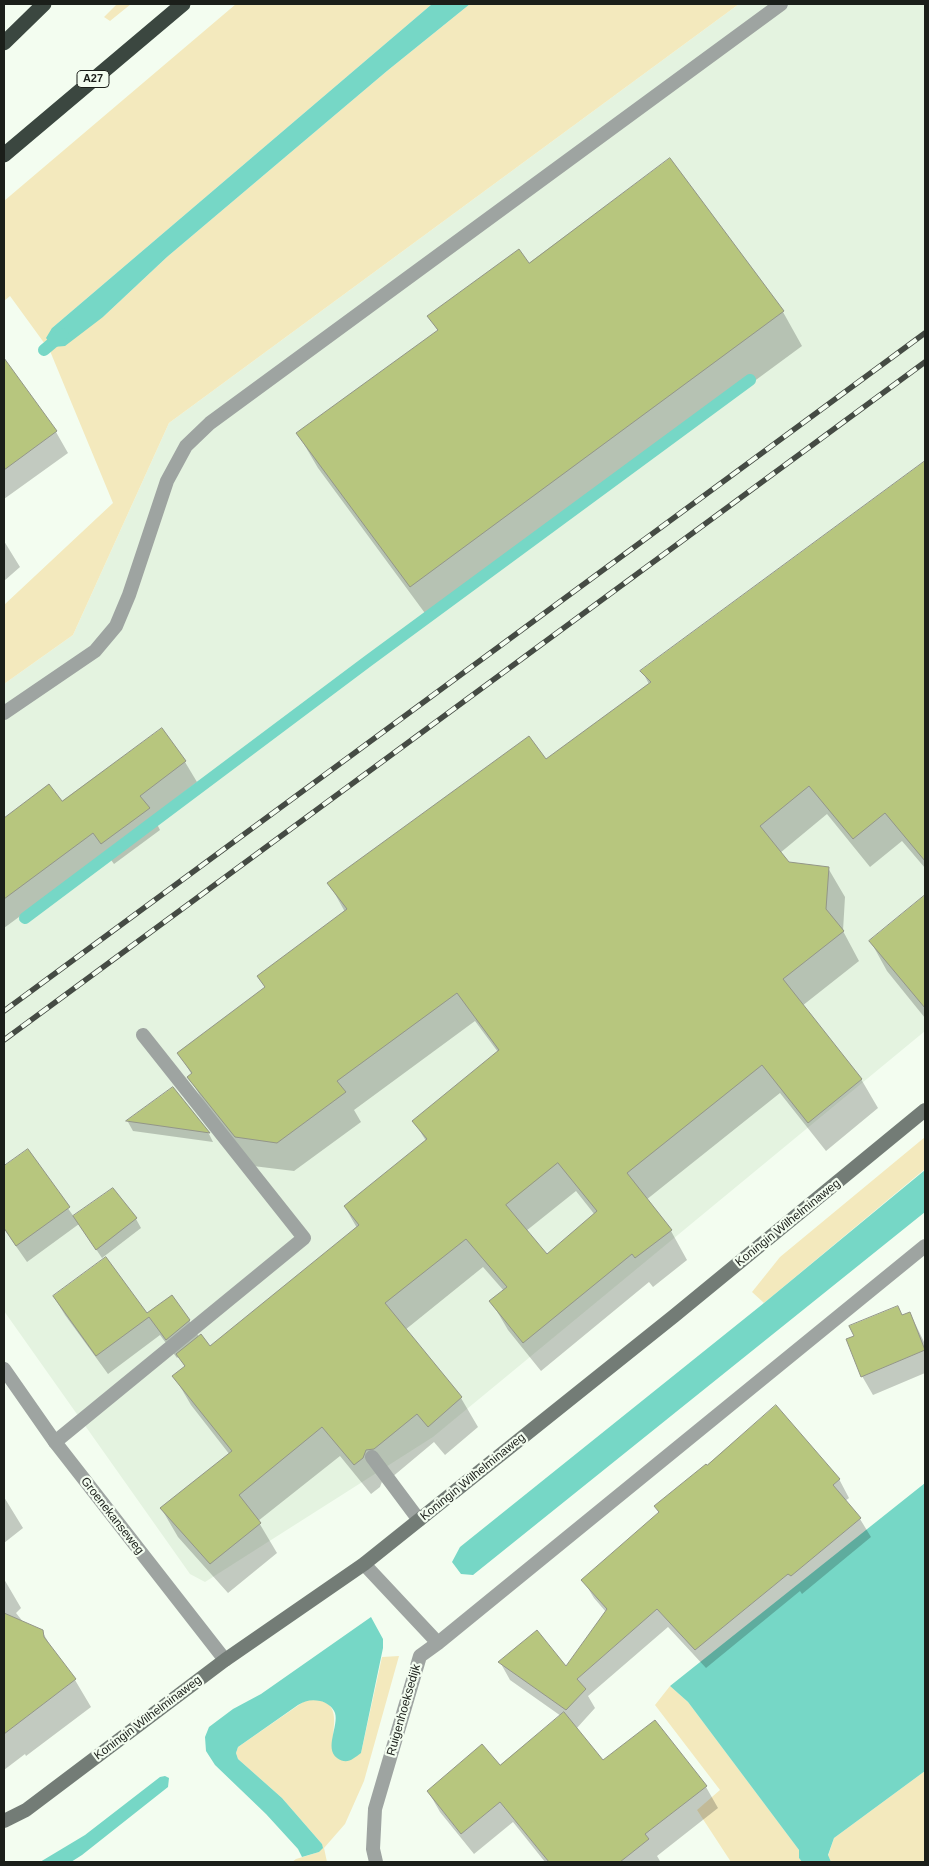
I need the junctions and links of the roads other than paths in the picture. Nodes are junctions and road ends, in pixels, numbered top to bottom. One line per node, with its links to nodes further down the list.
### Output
1 (44, 4): 4 (highway)
2 (183, 4): 5 (highway, A27)
3 (781, 4): 6 (street)
4 (4, 43)
5 (4, 155)
6 (4, 713)
7 (143, 1035): 11 (street)
8 (925, 1110): 13 (main road, Koningin Wilhelminaweg)
9 (925, 1246): 15 (street)
10 (4, 1369): 11 (street, Groenekanseweg)
11 (55, 1442): 16 (street, Groenekanseweg)
12 (372, 1457): 13 (street)
13 (419, 1520): 14 (main road, Koningin Wilhelminaweg)
14 (364, 1564): 15 (street); 16 (main road, Koningin Wilhelminaweg)
15 (438, 1643): 18 (street, Ruigenhoeksedijk)
16 (225, 1660): 17 (main road, Koningin Wilhelminaweg)
17 (4, 1821)
18 (376, 1862)

